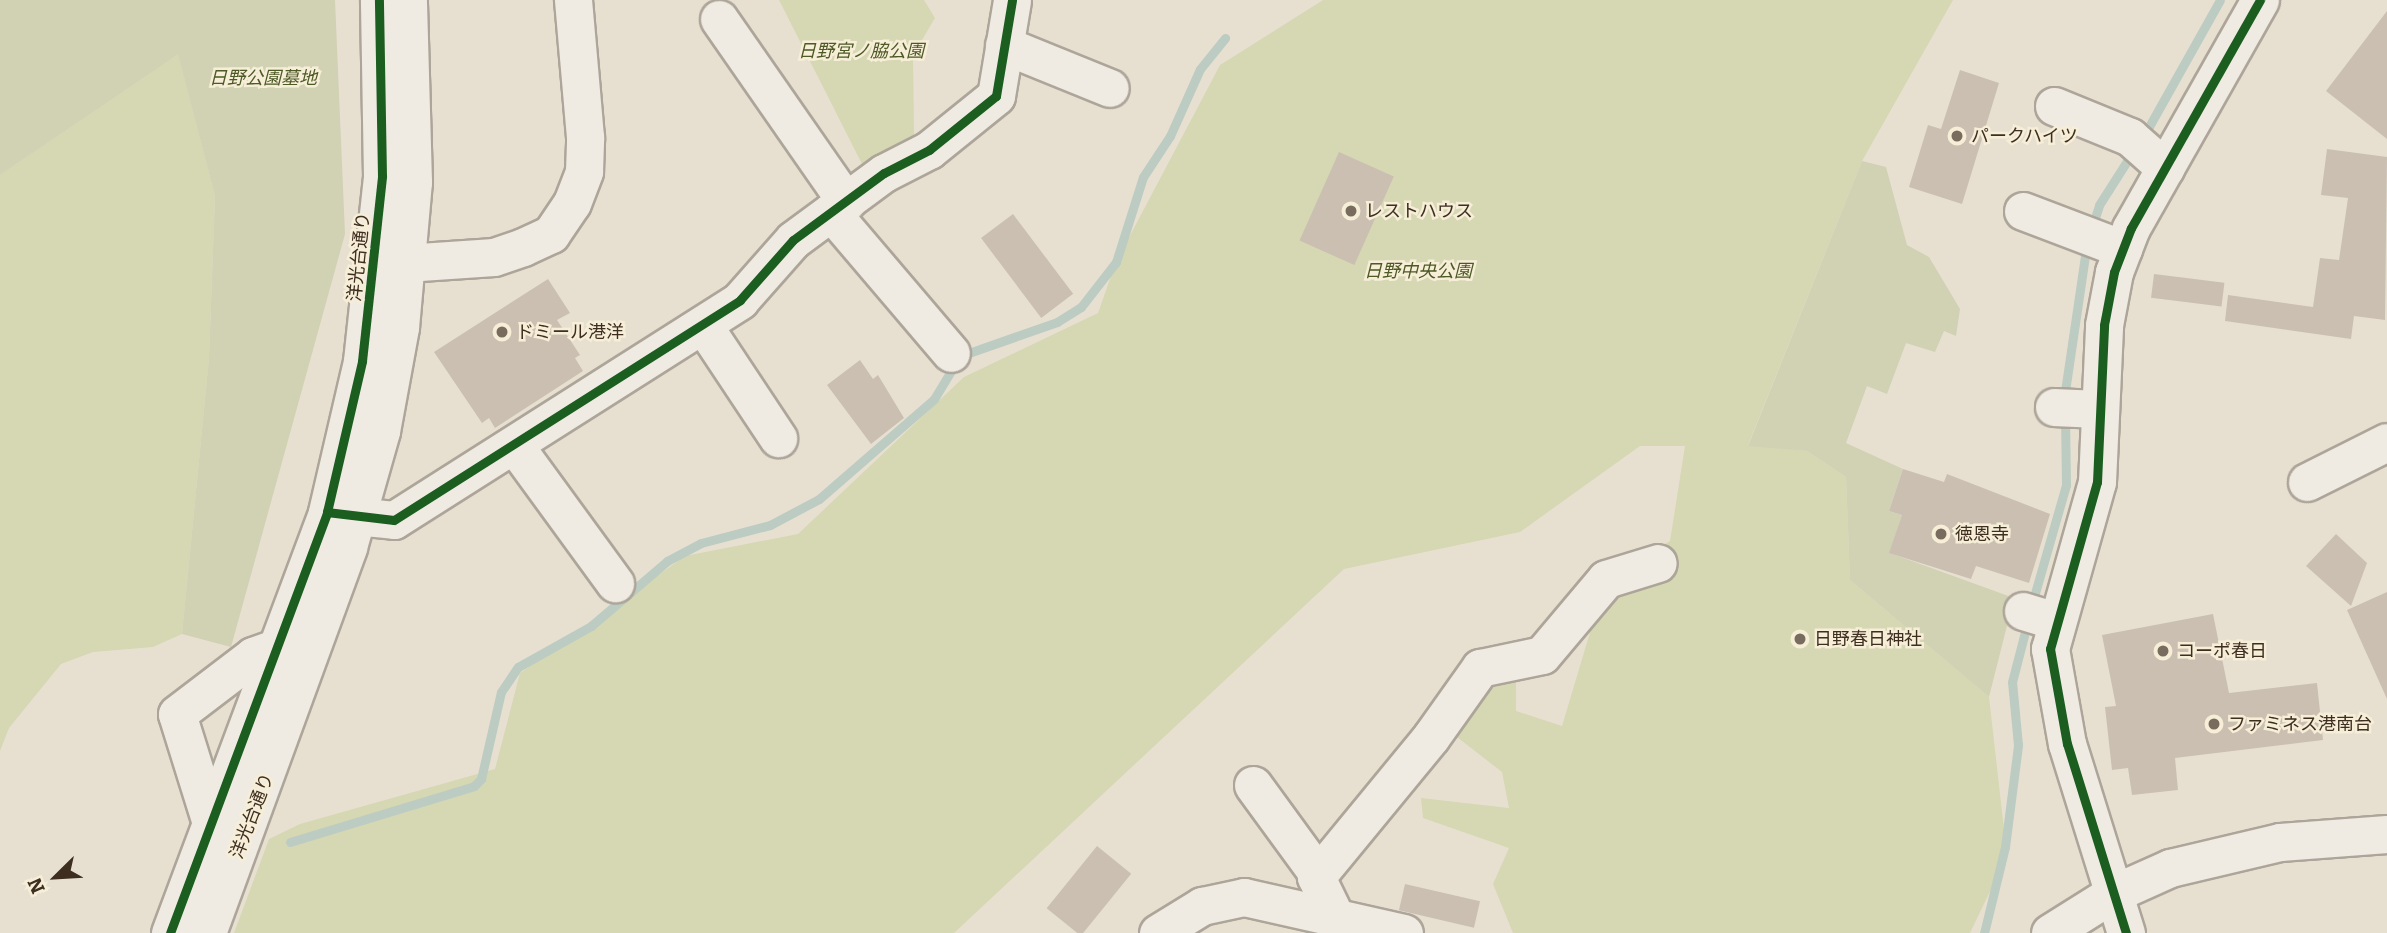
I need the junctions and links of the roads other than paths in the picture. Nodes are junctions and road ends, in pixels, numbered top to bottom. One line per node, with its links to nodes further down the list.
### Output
1 (379, 0): 21 (street, 洋光台通り)
2 (408, 0): 14 (street, 洋光台通り)
3 (573, 0): 14 (street)
4 (1012, 0): 7 (street)
5 (2260, 0): 10 (street)
6 (719, 19): 11 (street)
7 (1003, 45): 8 (street); 11 (street)
8 (1110, 88)
9 (2054, 106): 10 (street)
10 (2149, 154): 13 (street)
11 (839, 207): 15 (street); 16 (street)
12 (2023, 211): 13 (street)
13 (2104, 242): 29 (street)
14 (405, 262): 21 (street, 洋光台通り)
15 (703, 325): 17 (street); 19 (street)
16 (951, 353)
17 (778, 438)
18 (2387, 442): 20 (street)
19 (515, 446): 21 (street); 23 (street)
20 (2307, 482)
21 (342, 515): 24 (street); 32 (street, 洋光台通り)
22 (1658, 563): 28 (street)
23 (615, 583)
24 (275, 648): 26 (street); 26 (street)
25 (1253, 785): 28 (street)
26 (211, 823): 31 (street)
27 (2387, 834): 29 (street)
28 (1318, 874): 30 (street)
29 (2112, 894): 35 (street); 36 (street)
30 (1336, 918): 33 (street); 34 (street)
31 (170, 933)
32 (207, 933)
33 (1158, 933)
34 (1404, 933)
35 (2050, 933)
36 (2126, 933)

